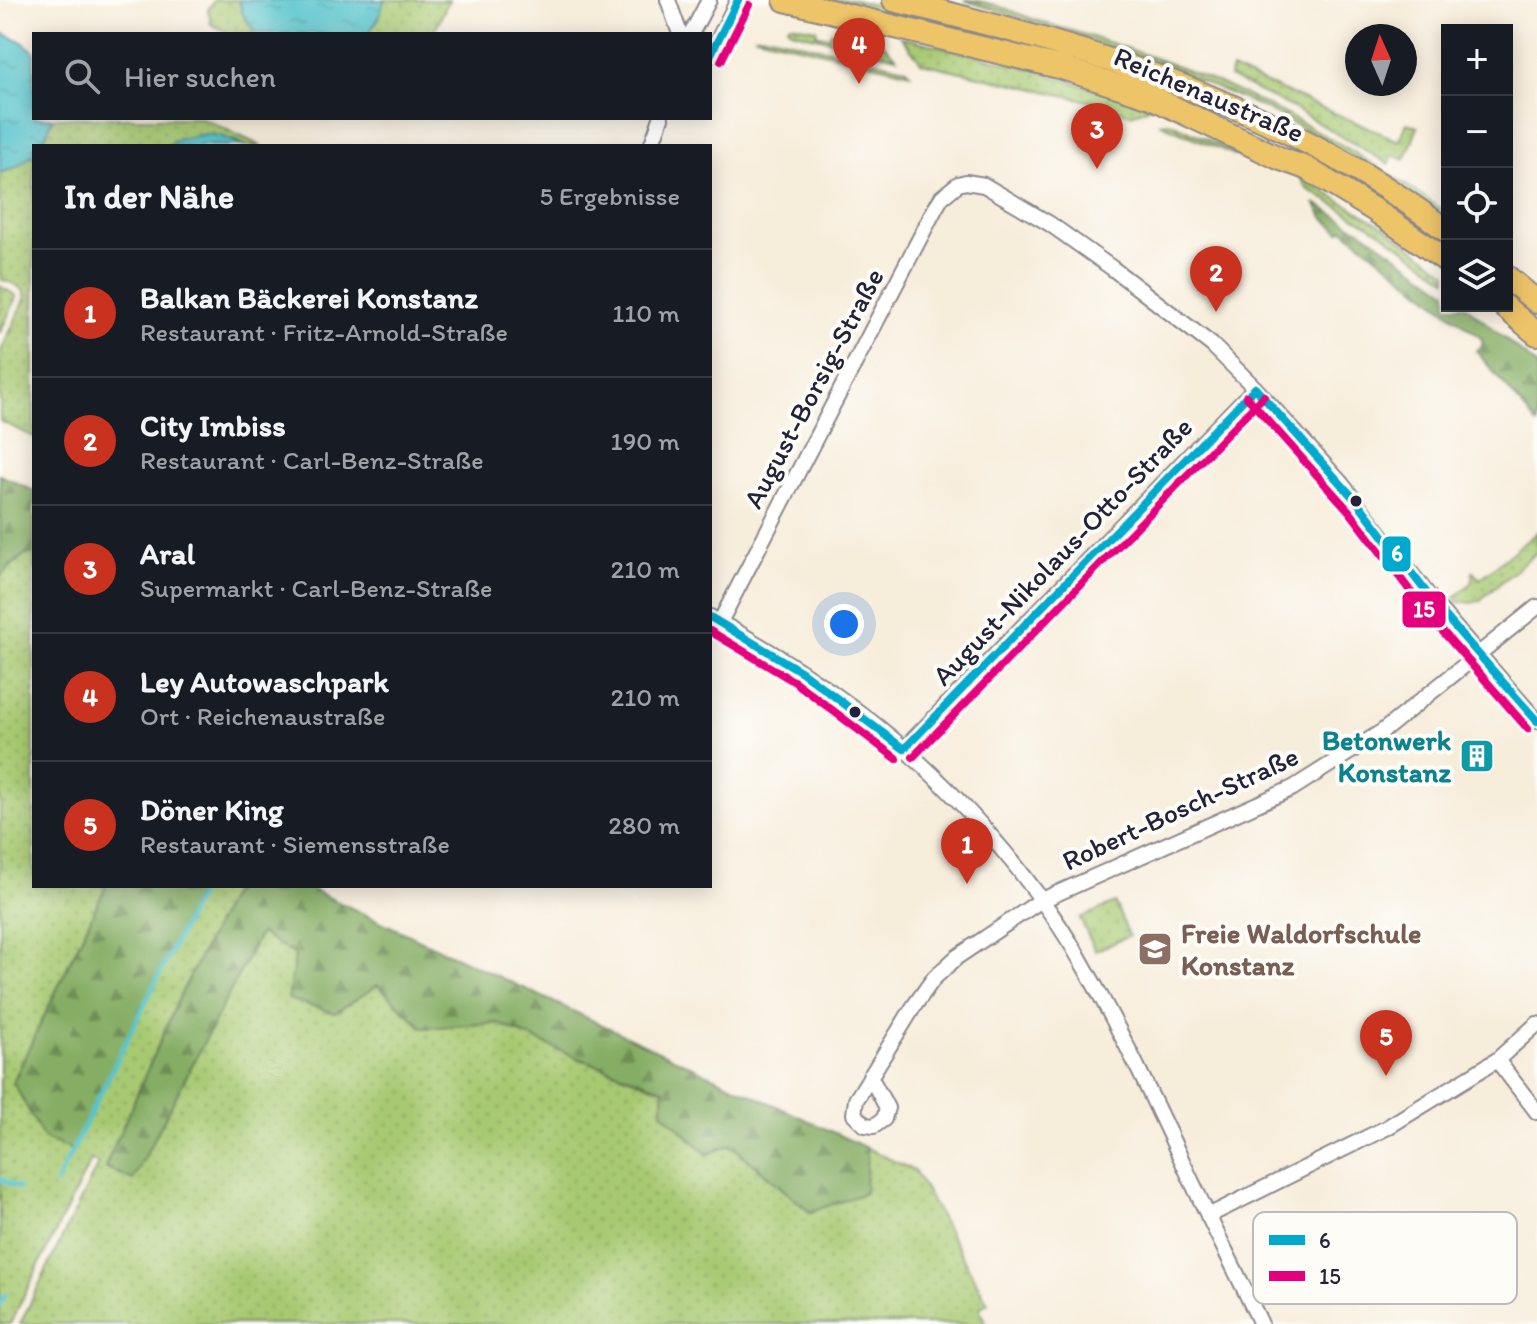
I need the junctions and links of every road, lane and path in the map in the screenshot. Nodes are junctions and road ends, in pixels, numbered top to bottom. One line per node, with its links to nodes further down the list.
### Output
1 (668, 0): 6 (street)
2 (709, 0): 7 (street)
3 (738, 0): 8 (street)
4 (785, 0): 12 (main road, Reichenaustraße)
5 (894, 0): 11 (main road, Reichenaustraße)
6 (679, 32)
7 (692, 32)
8 (712, 52)
9 (663, 120): 10 (street)
10 (652, 144)
11 (1441, 227)
12 (1441, 257)
13 (1513, 282): 14 (main road)
14 (1537, 302)
15 (1511, 312): 16 (main road)
16 (1537, 334)
17 (1255, 388): 19 (street, August-Borsig-Straße); 20 (street); 22 (street, August-Nikolaus-Otto-Straße)
18 (1537, 607): 20 (street, Robert-Bosch-Straße)
19 (715, 620): 22 (street)
20 (1480, 655): 21 (street); 23 (street, Robert-Bosch-Straße)
21 (1537, 721)
22 (904, 749): 23 (street)
23 (1040, 901): 26 (street, Robert-Bosch-Straße); 28 (street)
24 (1537, 1024): 25 (street)
25 (1497, 1060): 27 (street); 28 (street)
26 (870, 1076)
27 (1537, 1112)
28 (1208, 1216): 29 (street)
29 (1261, 1324)

